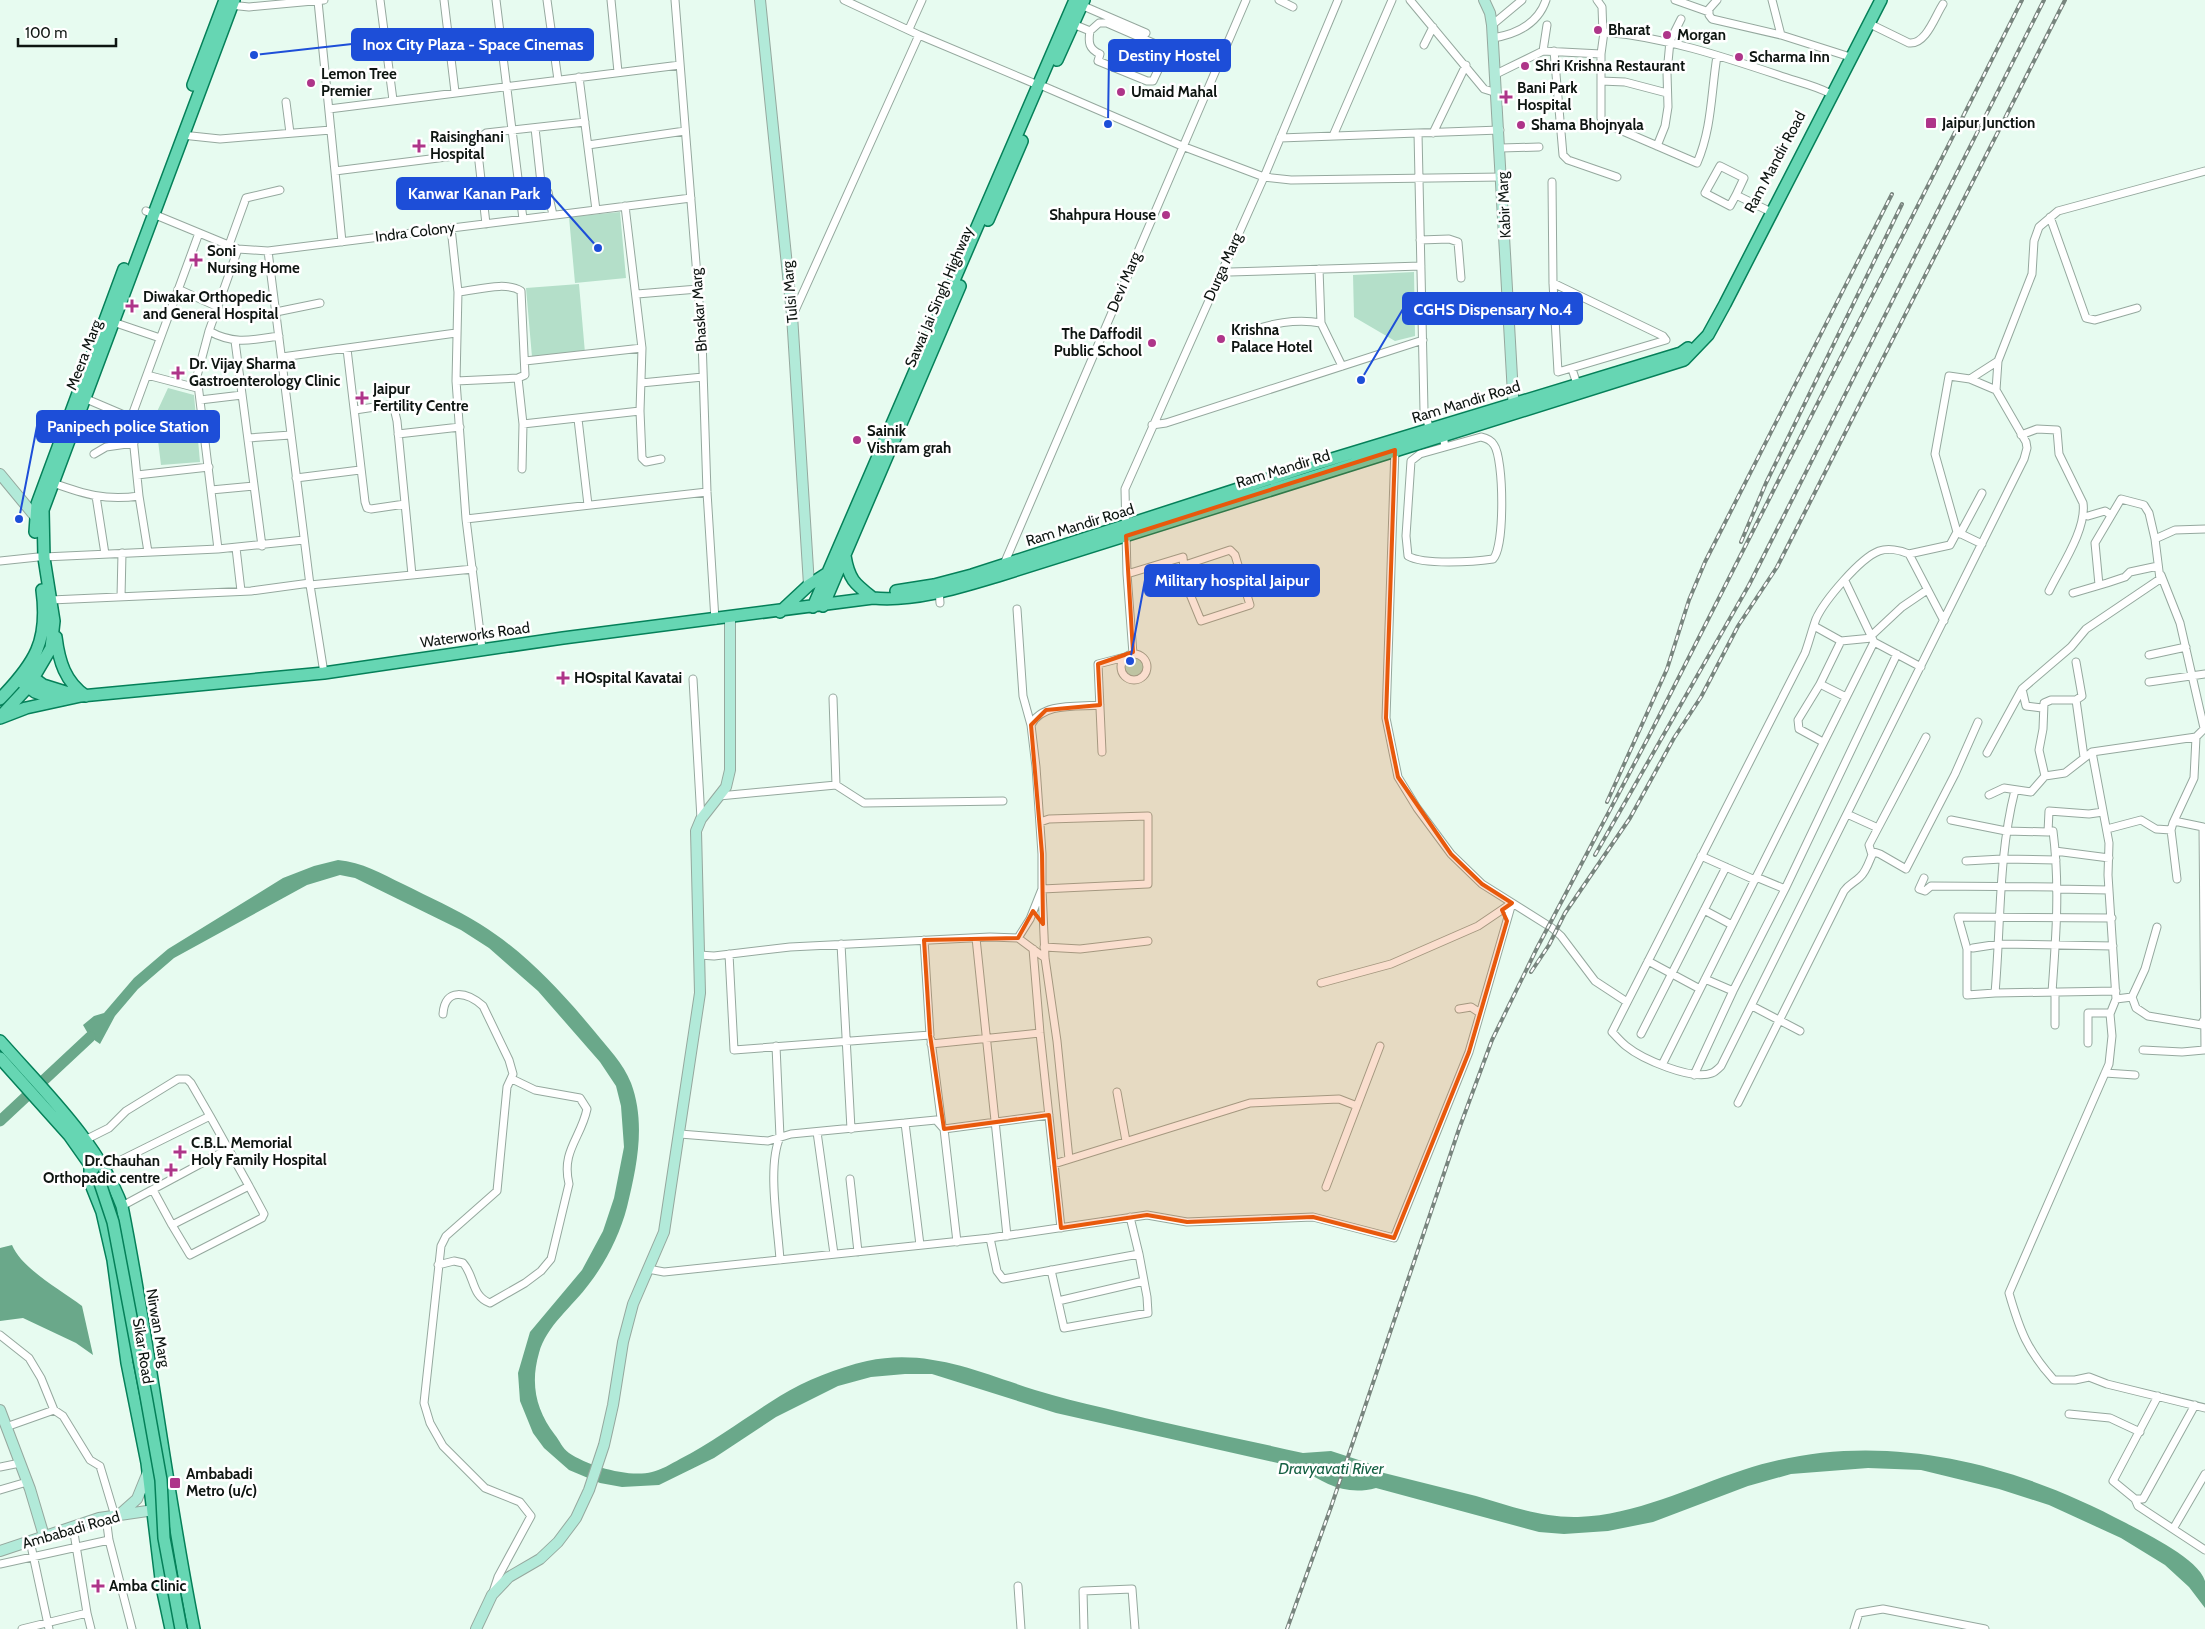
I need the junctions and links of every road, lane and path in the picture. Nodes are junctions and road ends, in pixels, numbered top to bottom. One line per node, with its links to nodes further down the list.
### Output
1 (321, 0): 25 (street); 65 (street)
2 (380, 0): 63 (street)
3 (444, 0): 59 (street)
4 (496, 0): 57 (street)
5 (548, 0): 55 (street)
6 (611, 0): 52 (street)
7 (675, 0): 50 (street, Bhaskar Marg)
8 (760, 0): 125 (street, Tulsi Marg)
9 (844, 0): 36 (street)
10 (922, 0): 36 (street)
11 (1246, 0): 79 (street, Devi Marg)
12 (1279, 0): 28 (street)
13 (1338, 0): 77 (street, Durga Marg)
14 (1392, 0): 76 (street)
15 (1410, 0): 35 (street)
16 (1484, 0): 34 (street, Kabir Marg)
17 (1522, 0): 34 (street)
18 (1546, 0): 42 (street)
19 (1597, 0): 39 (street)
20 (1675, 0): 29 (street)
21 (1717, 0): 29 (street)
22 (1772, 0): 41 (street)
23 (1874, 0): 49 (main road, Ram Mandir Road)
24 (1881, 0): 33 (main road, Ram Mandir Road)
25 (229, 2): 75 (main road, Meera Marg); 100 (main road, Meera Marg)
26 (1080, 2): 31 (main road); 38 (street); 58 (main road)
27 (1943, 4): 33 (street)
28 (1293, 6)
29 (1709, 12): 41 (street)
30 (1681, 19): 43 (street)
31 (1073, 24): 37 (street); 58 (main road)
32 (1547, 24): 45 (street)
33 (1870, 24): 137 (main road, Ram Mandir Road)
34 (1492, 25): 42 (street, Kabir Marg)
35 (1433, 26): 44 (street); 51 (street)
36 (909, 30): 40 (street)
37 (1090, 31): 37 (street)
38 (1146, 33)
39 (1603, 34): 43 (street); 47 (street)
40 (919, 35): 58 (street); 125 (street)
41 (1781, 35): 49 (street)
42 (1493, 38): 53 (street, Kabir Marg)
43 (1670, 41): 48 (street); 61 (street)
44 (1424, 45)
45 (1543, 51): 46 (street); 53 (street)
46 (1554, 51): 47 (street); 88 (street)
47 (1601, 54): 56 (street)
48 (1717, 56): 62 (street); 80 (street)
49 (1846, 56): 62 (main road, Ram Mandir Road)
50 (680, 65): 52 (street); 71 (street, Bhaskar Marg)
51 (1466, 65): 60 (street); 74 (street)
52 (618, 72): 54 (street)
53 (1496, 74): 60 (street, Kabir Marg)
54 (579, 77): 55 (street); 66 (street)
55 (558, 80): 57 (street)
56 (1601, 81): 61 (street); 80 (street)
57 (507, 86): 59 (street); 69 (street)
58 (1042, 86): 79 (street); 98 (main road)
59 (455, 92): 63 (street)
60 (1497, 93): 70 (street, Kabir Marg)
61 (1667, 93): 80 (street)
62 (1828, 93): 99 (main road, Ram Mandir Road)
63 (393, 100): 65 (street)
64 (286, 102): 72 (street)
65 (328, 109): 68 (street)
66 (585, 122): 67 (street); 78 (street)
67 (535, 128): 69 (street); 95 (street)
68 (331, 130): 72 (street); 84 (street)
69 (512, 130): 83 (street); 95 (street)
70 (1500, 130): 74 (street); 82 (street, Kabir Marg)
71 (685, 131): 78 (street); 94 (street, Bhaskar Marg)
72 (290, 133): 75 (street)
73 (1418, 133): 74 (street); 76 (street); 89 (street)
74 (1434, 133)
75 (182, 135): 100 (main road, Meera Marg)
76 (1333, 136): 77 (street)
77 (1280, 138): 86 (street, Durga Marg)
78 (588, 144): 97 (street)
79 (1182, 146): 86 (street); 211 (street, Devi Marg)
80 (1658, 146)
81 (1539, 147): 82 (street)
82 (1501, 148): 87 (street, Kabir Marg)
83 (478, 153): 84 (street); 104 (street)
84 (335, 171): 108 (street)
85 (2205, 171): 102 (street)
86 (1264, 177): 89 (street); 113 (street, Durga Marg)
87 (1502, 177): 89 (street); 155 (street, Kabir Marg)
88 (1618, 177)
89 (1419, 178): 107 (street)
90 (1552, 182): 116 (street)
91 (280, 190): 109 (street)
92 (548, 192): 101 (street)
93 (1736, 195): 93 (street); 99 (street)
94 (691, 198): 96 (street, Indra Colony); 118 (street, Bhaskar Marg)
95 (520, 200): 103 (street)
96 (625, 206): 97 (street, Indra Colony); 120 (street)
97 (596, 210): 101 (street, Indra Colony)
98 (988, 210): 206 (main road, Sawai Jai Singh Highway); 213 (main road)
99 (1767, 210): 150 (main road, Ram Mandir Road)
100 (150, 212): 106 (street, Indra Colony); 126 (main road, Meera Marg); 188 (main road, Meera Marg)
101 (554, 215): 103 (street, Indra Colony)
102 (2050, 217): 123 (street); 140 (street)
103 (523, 219): 104 (street, Indra Colony)
104 (486, 224): 105 (street, Indra Colony)
105 (451, 228): 108 (street, Indra Colony); 119 (street)
106 (199, 233): 109 (street, Indra Colony); 117 (street)
107 (1420, 240): 112 (street); 115 (street)
108 (342, 242): 111 (street, Indra Colony)
109 (229, 245): 110 (street, Indra Colony)
110 (238, 249): 111 (street, Indra Colony); 122 (street)
111 (268, 251): 124 (street)
112 (1421, 266): 114 (street); 133 (street)
113 (1222, 270): 114 (street); 161 (street, Durga Marg)
114 (1319, 270): 127 (street)
115 (1461, 278)
116 (1553, 283): 142 (street); 142 (street)
117 (178, 289): 122 (street); 132 (street)
118 (698, 289): 120 (street); 144 (street, Bhaskar Marg)
119 (458, 292): 130 (street); 139 (street)
120 (637, 294): 135 (street)
121 (320, 303): 124 (street)
122 (218, 307): 128 (street)
123 (2137, 308)
124 (276, 312): 131 (street)
125 (792, 315): 219 (street, Tulsi Marg)
126 (113, 322): 132 (street); 153 (main road, Meera Marg)
127 (1321, 323): 129 (street); 141 (street)
128 (209, 331): 134 (street); 149 (street)
129 (1246, 332)
130 (456, 333): 136 (street); 147 (street)
131 (279, 336): 134 (street); 138 (street)
132 (160, 338): 143 (street)
133 (1423, 340): 141 (street); 163 (street)
134 (235, 341): 152 (street)
135 (642, 348): 139 (street); 148 (street)
136 (347, 349): 138 (street); 156 (street)
137 (1696, 349): 150 (main road, Ram Mandir Rd)
138 (282, 357): 165 (street)
139 (525, 361): 145 (street)
140 (1998, 361): 146 (street); 151 (street)
141 (1342, 366): 161 (street)
142 (1572, 369): 150 (street)
143 (147, 375): 149 (street); 158 (street)
144 (703, 377): 148 (street); 182 (street, Bhaskar Marg)
145 (518, 378): 147 (street); 160 (street)
146 (1970, 379): 151 (street); 195 (street)
147 (456, 381): 162 (street)
148 (640, 383): 157 (street)
149 (197, 388): 154 (street)
150 (1578, 388): 155 (main road, Ram Mandir Rd)
151 (1996, 390): 166 (street)
152 (242, 395): 154 (street); 167 (street)
153 (84, 398): 158 (street); 179 (main road, Meera Marg)
154 (200, 400): 173 (street)
155 (1514, 408): 163 (main road, Ram Mandir Road); 168 (main road, Ram Mandir Rd)
156 (355, 410): 164 (street); 175 (street)
157 (640, 411): 159 (street); 172 (street)
158 (131, 418): 169 (street)
159 (578, 419): 160 (street); 187 (street)
160 (522, 424): 174 (street)
161 (1152, 425): 194 (street, Durga Marg)
162 (460, 427): 164 (street); 191 (street)
163 (1430, 430): 170 (main road, Ram Mandir Road)
164 (398, 434): 186 (street)
165 (291, 435): 167 (street); 178 (street)
166 (2021, 435): 198 (street); 223 (street)
167 (248, 438): 180 (street)
168 (1444, 441): 168 (street); 170 (main road, Ram Mandir Rd)
169 (134, 443): 171 (street); 177 (street)
170 (1394, 445): 194 (main road, Ram Mandir Rd); 306 (street)
171 (94, 454)
172 (660, 459)
173 (208, 467): 177 (street); 181 (street)
174 (522, 469)
175 (360, 470): 178 (street); 186 (street)
176 (0, 474): 188 (street)
177 (137, 475): 185 (street)
178 (296, 478): 197 (street)
179 (53, 483): 184 (street); 192 (main road, Meera Marg)
180 (254, 486): 181 (street); 199 (street)
181 (211, 490): 201 (street)
182 (706, 492): 187 (street); 232 (street, Bhaskar Marg)
183 (1982, 493): 195 (street)
184 (96, 496): 185 (street); 204 (street)
185 (139, 496): 202 (street)
186 (406, 504): 215 (street)
187 (588, 506): 191 (street)
188 (35, 515): 192 (street); 207 (main road, Meera Marg)
189 (2111, 515): 190 (street); 196 (street); 220 (street)
190 (2088, 516)
191 (466, 519): 212 (street)
192 (42, 525): 207 (main road, Meera Marg)
193 (2205, 529): 196 (street)
194 (1126, 531): 211 (main road, Ram Mandir Rd); 214 (street, Durga Marg)
195 (1958, 533): 198 (street); 205 (street)
196 (2155, 539): 210 (street)
197 (304, 540): 199 (street); 218 (street)
198 (1982, 544): 233 (street)
199 (262, 546): 200 (street)
200 (236, 548): 201 (street); 222 (street)
201 (218, 550): 202 (street)
202 (148, 552): 203 (street)
203 (122, 553): 204 (street); 225 (street)
204 (105, 554): 207 (street)
205 (1909, 554): 217 (street); 221 (street)
206 (845, 556): 226 (main road); 228 (main road, Sawai Jai Singh Highway)
207 (41, 557): 208 (street); 227 (main road, Meera Marg); 249 (main road, Meera Marg)
208 (0, 561)
209 (1185, 565): 209 (street); 214 (street)
210 (2158, 566): 216 (street); 220 (street)
211 (1001, 568): 226 (main road, Ram Mandir Rd)
212 (473, 569): 215 (street); 239 (street)
213 (829, 572): 219 (main road); 228 (main road)
214 (1127, 574): 240 (street, Durga Marg)
215 (412, 575): 218 (street)
216 (2161, 575): 238 (street); 253 (street)
217 (1845, 582): 235 (street); 236 (street)
218 (310, 584): 222 (street); 246 (street)
219 (809, 585): 230 (main road)
220 (2099, 585): 224 (street)
221 (1927, 590): 233 (street); 236 (street)
222 (241, 591): 225 (street)
223 (2049, 591)
224 (2073, 593)
225 (121, 597): 227 (street)
226 (873, 598): 228 (main road, Waterworks Road)
227 (51, 600): 234 (main road, Meera Marg)
228 (818, 607): 230 (main road, Waterworks Road)
229 (1017, 608): 264 (street)
230 (780, 612): 231 (main road, Waterworks Road)
231 (730, 618): 232 (main road, Waterworks Road); 277 (street)
232 (715, 620): 239 (main road, Waterworks Road)
233 (1944, 621): 245 (street)
234 (54, 625): 249 (main road, Meera Marg); 254 (main road)
235 (1814, 626): 237 (street); 292 (street)
236 (1872, 638): 237 (street); 241 (street); 255 (street)
237 (1841, 641): 252 (street)
238 (2186, 648): 242 (street); 248 (street)
239 (482, 649): 246 (main road, Waterworks Road)
240 (1133, 654): 243 (street); 243 (street)
241 (1897, 654): 245 (street); 304 (street)
242 (2149, 655)
243 (1125, 657): 260 (street)
244 (2076, 662): 258 (street)
245 (1921, 666): 280 (street)
246 (324, 673): 254 (main road, Waterworks Road)
247 (2205, 674): 248 (street)
248 (2193, 676): 251 (street); 265 (street)
249 (27, 679): 254 (main road); 257 (main road); 259 (main road); 262 (main road, Meera Marg)
250 (693, 679): 281 (street)
251 (2149, 682)
252 (1820, 684): 255 (street); 268 (street)
253 (2022, 689): 261 (street); 271 (street)
254 (84, 696): 259 (main road)
255 (1846, 696): 268 (street)
256 (833, 698): 274 (street)
257 (0, 699)
258 (2076, 700): 261 (street); 272 (street)
259 (59, 701): 262 (main road)
260 (1100, 705): 264 (street); 269 (street)
261 (2042, 708): 273 (street)
262 (0, 718)
263 (1978, 722): 290 (street)
264 (1031, 725): 284 (street)
265 (2204, 728): 267 (street)
266 (1926, 737): 285 (street)
267 (2196, 737): 270 (street); 283 (street)
268 (1823, 742): 298 (street)
269 (1102, 752)
270 (2092, 752): 272 (street); 279 (street)
271 (1987, 753)
272 (2084, 756): 273 (street)
273 (2045, 776): 275 (street)
274 (836, 785): 277 (street); 278 (street)
275 (2015, 790): 276 (street); 288 (street)
276 (1989, 794)
277 (720, 796): 281 (street)
278 (1003, 801)
279 (2103, 812): 286 (street); 289 (street)
280 (1847, 814): 285 (street); 344 (street)
281 (701, 819): 330 (street)
282 (1951, 820): 288 (street)
283 (2174, 821): 287 (street); 310 (street)
284 (1040, 822): 303 (street); 303 (street)
285 (1878, 828): 290 (street)
286 (2107, 829): 287 (street); 293 (street)
287 (2172, 830): 300 (street)
288 (2006, 831): 289 (street); 294 (street)
289 (2048, 832): 291 (street)
290 (1871, 851): 349 (street)
291 (2055, 851): 293 (street); 295 (street)
292 (1700, 856): 297 (street); 332 (street)
293 (2109, 858): 305 (street)
294 (2002, 859): 295 (street); 296 (street); 301 (street)
295 (2056, 860): 302 (street)
296 (1966, 861)
297 (1726, 867): 298 (street); 308 (street)
298 (1755, 878): 304 (street); 316 (street)
299 (1924, 878): 301 (street)
300 (2176, 879)
301 (2000, 888): 302 (street); 311 (street)
302 (2056, 888): 305 (street); 312 (street)
303 (1042, 889): 309 (street); 315 (street)
304 (1785, 890): 337 (street)
305 (2109, 890): 313 (street)
306 (1512, 903): 307 (street); 314 (street); 343 (street)
307 (1502, 910): 314 (street); 335 (street)
308 (1704, 910): 316 (street); 333 (street)
309 (1033, 911): 315 (street); 319 (street)
310 (2203, 911): 350 (street)
311 (2000, 916): 312 (street); 323 (street); 340 (street)
312 (2057, 916): 313 (street); 324 (street)
313 (2112, 918): 325 (street)
314 (1507, 921): 346 (street)
315 (1043, 924): 326 (street)
316 (1732, 925): 334 (street)
317 (2157, 927): 341 (street)
318 (976, 938): 319 (street); 320 (street); 356 (street)
319 (1018, 938): 328 (street)
320 (924, 940): 322 (street); 355 (street)
321 (1148, 941): 326 (street)
322 (841, 944): 329 (street); 358 (street)
323 (1999, 944): 324 (street); 327 (street); 340 (street)
324 (2055, 944): 325 (street); 339 (street)
325 (2113, 946): 338 (street)
326 (1044, 947): 331 (street)
327 (1973, 948)
328 (1034, 949): 331 (street); 353 (street)
329 (729, 954): 330 (street); 361 (street)
330 (699, 955): 382 (street)
331 (1045, 958): 387 (street)
332 (1648, 961): 333 (street); 343 (street)
333 (1672, 974): 336 (street); 354 (street)
334 (1705, 979): 336 (street); 337 (street)
335 (1321, 983)
336 (1700, 989): 366 (street)
337 (1733, 991): 368 (street)
338 (2116, 991): 339 (street); 342 (street)
339 (2053, 992): 340 (street); 351 (street)
340 (1995, 993)
341 (2132, 997): 342 (street); 350 (street)
342 (2116, 999): 347 (street)
343 (1627, 1002): 366 (street)
344 (1752, 1006): 349 (street); 368 (street)
345 (1459, 1009): 346 (street)
346 (1480, 1013): 396 (street)
347 (2110, 1013): 359 (street); 367 (street)
348 (443, 1014): 370 (street)
349 (1780, 1020): 352 (street); 373 (street)
350 (2203, 1020): 364 (street)
351 (2055, 1024)
352 (1800, 1031)
353 (1040, 1033): 356 (street); 375 (street)
354 (1641, 1034)
355 (930, 1035): 358 (street); 360 (street)
356 (987, 1039): 360 (street); 377 (street)
357 (0, 1041): 372 (main road, Nirwan Marg)
358 (846, 1042): 361 (street); 380 (street)
359 (2088, 1043)
360 (931, 1044): 379 (street)
361 (776, 1046): 383 (street)
362 (1380, 1046): 374 (street)
363 (2143, 1050): 364 (street)
364 (2204, 1050)
365 (0, 1058): 372 (main road)
366 (1662, 1065): 368 (street)
367 (2105, 1073): 369 (street); 415 (street)
368 (1694, 1075)
369 (2135, 1075)
370 (512, 1079): 406 (street); 408 (street)
371 (1117, 1092): 385 (street)
372 (45, 1100): 384 (main road, Nirwan Marg); 388 (main road)
373 (1738, 1103)
374 (1357, 1106): 385 (street); 393 (street)
375 (1049, 1115): 377 (street); 389 (street)
376 (210, 1116): 384 (street); 386 (street); 390 (street)
377 (995, 1122): 379 (street); 399 (street)
378 (905, 1123): 379 (street); 380 (street); 402 (street)
379 (943, 1128): 401 (street)
380 (851, 1129): 381 (street)
381 (817, 1132): 383 (street); 404 (street)
382 (680, 1134): 383 (street); 410 (street)
383 (780, 1137): 407 (street)
384 (85, 1140): 390 (main road, Nirwan Marg)
385 (1126, 1141): 387 (street)
386 (228, 1149): 392 (street); 394 (street)
387 (1069, 1159): 389 (street)
388 (90, 1163): 426 (main road, Sikar Road); 452 (main road, bridge)
389 (1054, 1164): 398 (street)
390 (105, 1168): 395 (main road, Nirwan Marg)
391 (850, 1179): 403 (street)
392 (249, 1186): 397 (street); 397 (street)
393 (1326, 1187)
394 (153, 1190): 395 (street); 397 (street)
395 (122, 1206): 423 (main road, Nirwan Marg)
396 (1130, 1218): 398 (street); 405 (street)
397 (172, 1225)
398 (1061, 1228): 399 (street)
399 (1007, 1236): 400 (street)
400 (990, 1238): 401 (street); 411 (street)
401 (957, 1242): 402 (street)
402 (920, 1246): 403 (street)
403 (858, 1252): 404 (street)
404 (834, 1254): 407 (street)
405 (1139, 1254): 411 (street); 412 (street)
406 (439, 1256): 408 (street); 409 (street)
407 (780, 1260): 410 (street)
408 (448, 1263): 409 (street)
409 (438, 1265): 445 (street)
410 (648, 1269): 445 (street)
411 (1051, 1270): 413 (street)
412 (1144, 1281): 413 (street); 413 (street)
413 (1058, 1301)
414 (0, 1335): 418 (street)
415 (2158, 1396): 416 (street); 422 (street)
416 (2195, 1405): 417 (street); 430 (street)
417 (2205, 1408)
418 (54, 1410): 421 (street); 433 (street)
419 (1, 1414): 421 (street)
420 (2069, 1414): 422 (street)
421 (6, 1426): 424 (street)
422 (2140, 1432): 430 (street)
423 (166, 1460): 426 (main road); 431 (main road, Nirwan Marg)
424 (20, 1463): 425 (street); 428 (street)
425 (0, 1467)
426 (148, 1467): 432 (main road, Sikar Road); 433 (street)
427 (2205, 1474): 435 (street)
428 (27, 1482): 429 (street); 436 (street)
429 (0, 1490)
430 (2135, 1498): 435 (street)
431 (172, 1507): 432 (street, Ambabadi Road); 453 (main road, Nirwan Marg)
432 (154, 1510): 433 (street, Ambabadi Road); 451 (main road, Sikar Road)
433 (113, 1516): 434 (street, Ambabadi Road); 437 (street)
434 (73, 1527): 436 (street, Ambabadi Road); 439 (street)
435 (2172, 1529): 440 (street)
436 (44, 1536): 438 (street, Ambabadi Road)
437 (109, 1540): 439 (street); 450 (street)
438 (30, 1541): 441 (street, Ambabadi Road); 442 (street)
439 (76, 1547): 442 (street); 446 (street)
440 (2205, 1550)
441 (0, 1551)
442 (32, 1557): 443 (street); 447 (street)
443 (0, 1564)
444 (1018, 1586): 455 (street)
445 (492, 1595): 454 (street)
446 (88, 1613): 447 (street); 449 (street)
447 (48, 1626): 448 (street)
448 (22, 1629)
449 (91, 1629)
450 (132, 1629)
451 (171, 1629)
452 (181, 1629)
453 (194, 1629)
454 (476, 1629)
455 (1021, 1629)
456 (1084, 1629): 457 (street)
457 (1135, 1629)
458 (1854, 1629): 459 (street)
459 (1985, 1629)

